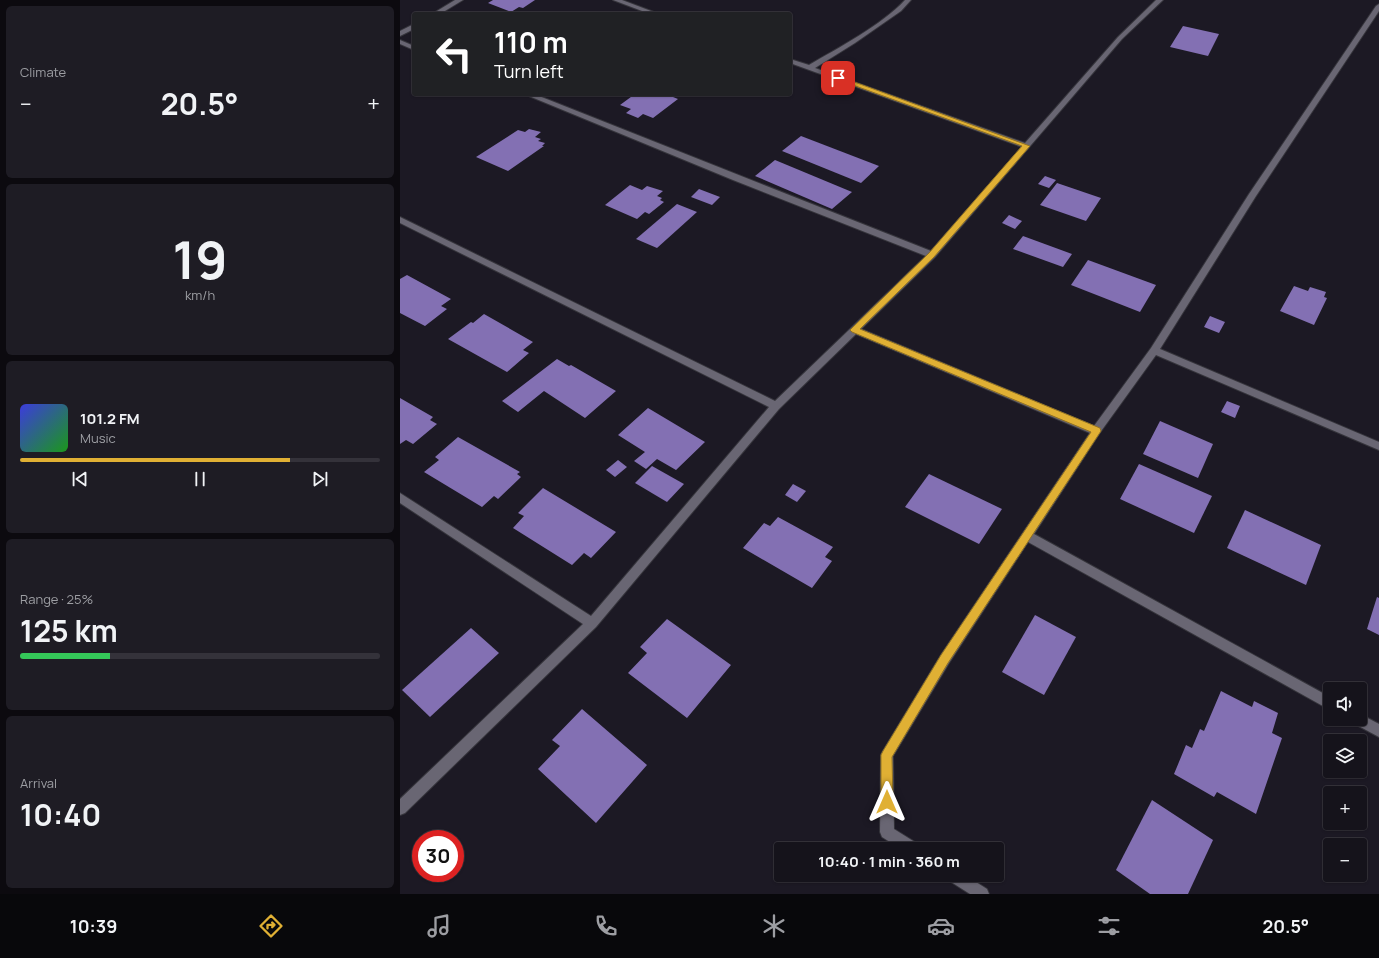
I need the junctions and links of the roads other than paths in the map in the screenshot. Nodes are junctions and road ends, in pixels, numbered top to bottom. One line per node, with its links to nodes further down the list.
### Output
1 (460, 0): 6 (street)
2 (616, 0): 7 (street)
3 (908, 0): 13 (street)
4 (1160, 0): 15 (street)
5 (1379, 6): 19 (street)
6 (439, 12)
7 (650, 12)
8 (412, 27): 9 (street)
9 (400, 34)
10 (400, 42): 11 (street)
11 (412, 47)
12 (792, 62): 13 (street)
13 (809, 68): 15 (street)
14 (533, 96): 17 (street)
15 (1027, 146): 17 (street)
16 (400, 220): 20 (street)
17 (932, 255): 18 (street)
18 (854, 330): 20 (street); 21 (street)
19 (1154, 350): 21 (street); 22 (street)
20 (776, 406): 25 (street)
21 (1096, 431): 24 (street)
22 (1379, 446)
23 (400, 497): 25 (street)
24 (1027, 536): 26 (street); 30 (street)
25 (592, 623): 29 (street)
26 (1323, 700)
27 (1367, 724): 28 (street)
28 (1379, 731)
29 (400, 808)
30 (902, 842)
31 (964, 882): 32 (street)
32 (982, 894)

